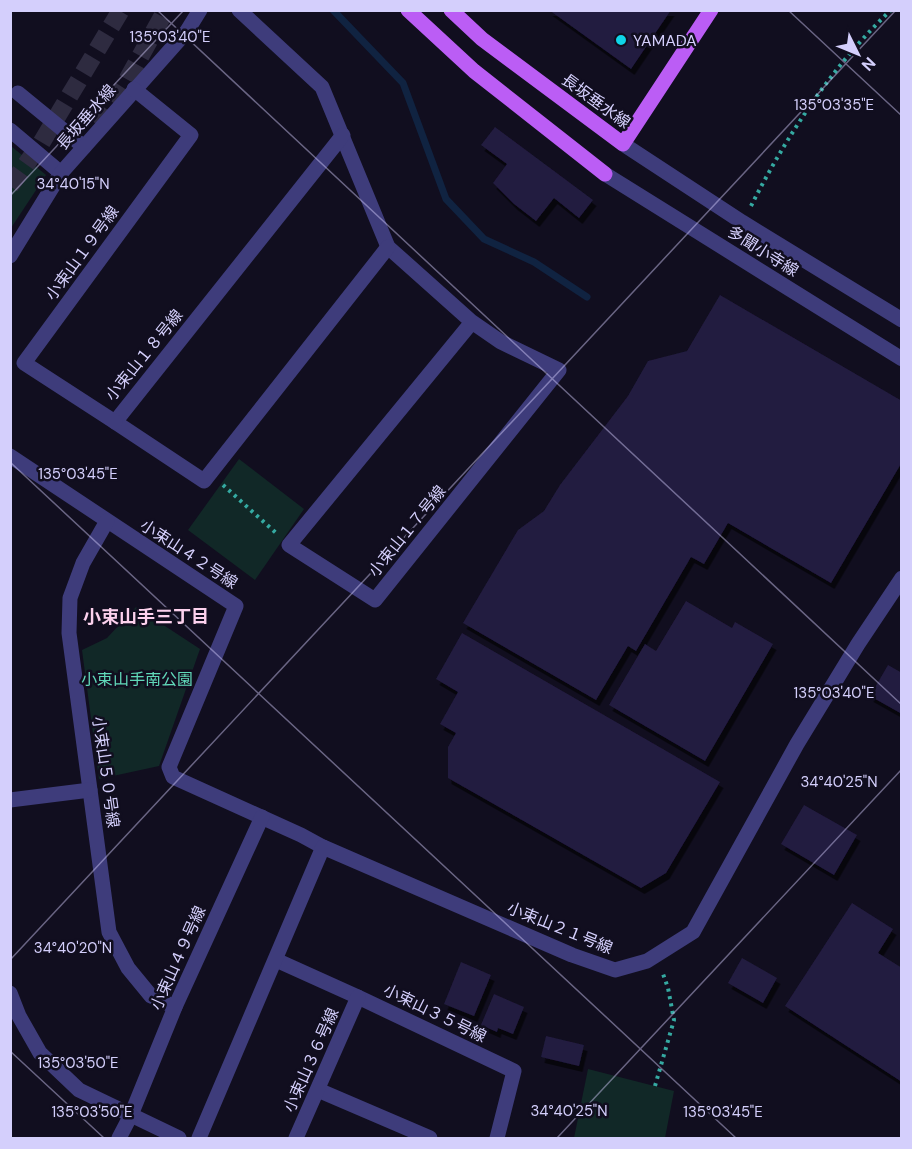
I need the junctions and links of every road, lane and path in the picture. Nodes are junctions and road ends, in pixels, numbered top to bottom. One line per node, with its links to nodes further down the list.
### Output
1 (200, 10): 7 (street, 長坂垂水線)
2 (239, 10): 10 (street, 小束山１７号線)
3 (408, 10): 14 (main road)
4 (451, 10): 11 (main road, 長坂垂水線)
5 (711, 10): 11 (main road, 長坂垂水線)
6 (891, 10): 15 (path)
7 (134, 89): 12 (street, 長坂垂水線); 21 (street, 小束山１９号線)
8 (18, 93): 12 (street)
9 (10, 130): 13 (street)
10 (343, 135): 16 (street, 小束山１７号線); 21 (street, 小束山１８号線)
11 (622, 144): 15 (street, 多聞小寺線)
12 (84, 147): 13 (street, 長坂垂水線)
13 (61, 173): 17 (street, 長坂垂水線)
14 (605, 174): 20 (street, 多聞小寺線)
15 (742, 222): 18 (street, 多聞小寺線)
16 (388, 247): 19 (street, 小束山１７号線); 23 (street)
17 (10, 256)
18 (902, 320)
19 (472, 322): 25 (street); 25 (street, 小束山１７号線)
20 (902, 358)
21 (115, 422): 23 (street, 小束山１８号線)
22 (10, 456): 24 (street, 小束山４２号線)
23 (210, 473): 25 (path)
24 (107, 521): 27 (street, 小束山５０号線); 29 (street, 小束山４２号線)
25 (289, 545)
26 (902, 578): 30 (street, 小束山２１号線)
27 (90, 790): 28 (street); 35 (street, 小束山５０号線)
28 (10, 800)
29 (262, 817): 30 (street, 小束山４２号線); 35 (street, 小束山４９号線)
30 (323, 848): 31 (street)
31 (276, 960): 34 (street, 小束山３５号線); 41 (street)
32 (668, 988): 36 (path)
33 (10, 993): 38 (street)
34 (358, 997): 37 (street, 小束山３６号線); 44 (street, 小束山３５号線)
35 (175, 1007): 38 (street, 小束山４９号線)
36 (655, 1086)
37 (318, 1090): 42 (street, 小束山３６号線); 43 (street)
38 (131, 1115): 39 (street, 小束山４９号線); 40 (street)
39 (119, 1138)
40 (179, 1138)
41 (199, 1138)
42 (296, 1138)
43 (430, 1138)
44 (496, 1138)

